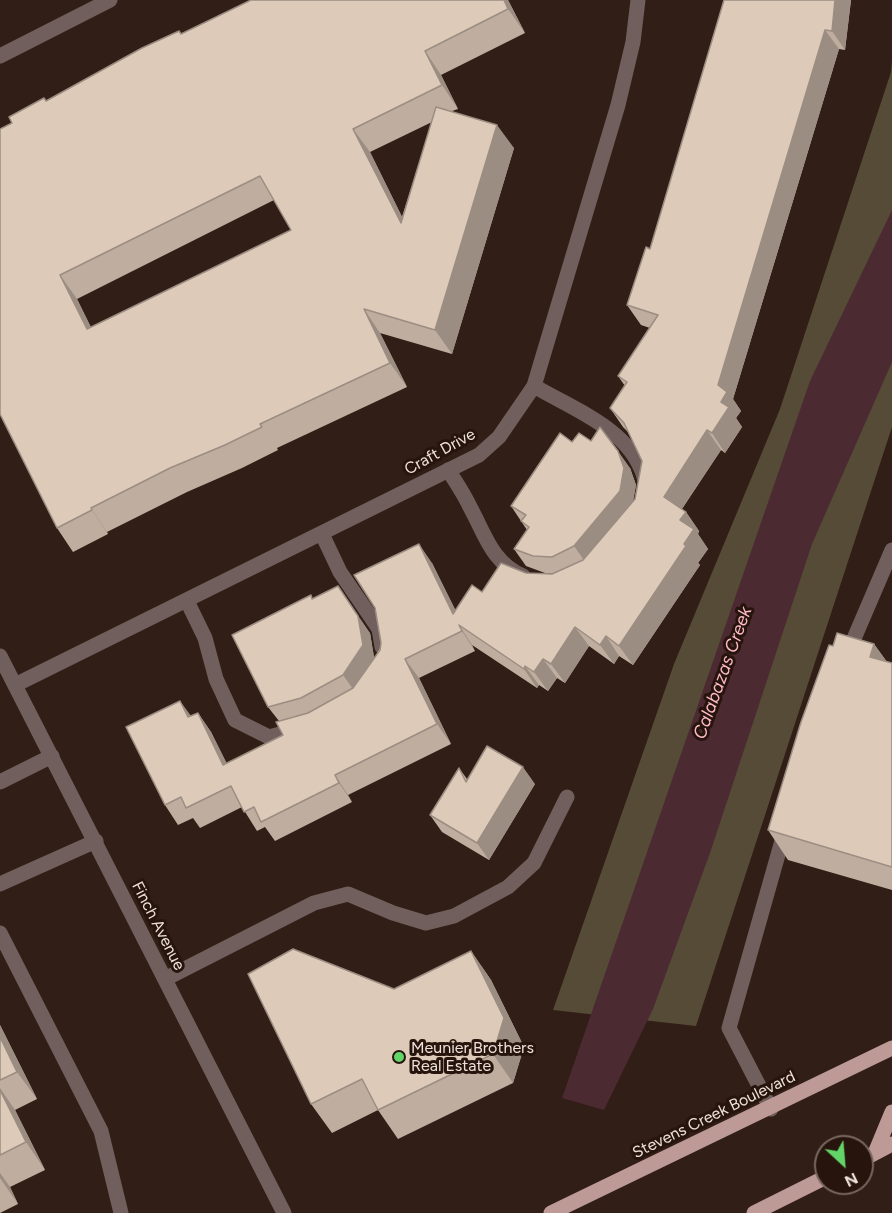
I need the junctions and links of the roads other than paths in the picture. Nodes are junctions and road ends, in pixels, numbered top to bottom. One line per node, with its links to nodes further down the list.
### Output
1 (110, 0): 3 (street)
2 (638, 0): 4 (street, Craft Drive)
3 (0, 56)
4 (534, 386): 5 (street, Craft Drive); 6 (street)
5 (448, 470): 7 (street, Craft Drive); 9 (street)
6 (643, 502)
7 (322, 534): 10 (street, Craft Drive); 12 (street)
8 (892, 550): 13 (street)
9 (535, 580)
10 (187, 601): 14 (street, Craft Drive); 15 (street)
11 (0, 656): 14 (street, Finch Avenue)
12 (385, 664)
13 (841, 670)
14 (15, 685): 16 (street, Finch Avenue)
15 (317, 724)
16 (52, 756): 17 (street); 20 (street, Finch Avenue)
17 (0, 782)
18 (567, 797): 23 (street)
19 (790, 811): 25 (street)
20 (96, 841): 21 (street); 23 (street, Finch Avenue)
21 (0, 884)
22 (0, 933): 31 (street)
23 (165, 979): 32 (street, Finch Avenue)
24 (892, 1048): 25 (main road, Stevens Creek Boulevard)
25 (771, 1108): 33 (main road, Stevens Creek Boulevard)
26 (892, 1112): 28 (main road)
27 (892, 1144): 29 (main road)
28 (874, 1145)
29 (874, 1153)
30 (814, 1183): 34 (main road)
31 (121, 1213)
32 (284, 1213)
33 (551, 1213)
34 (754, 1213)

